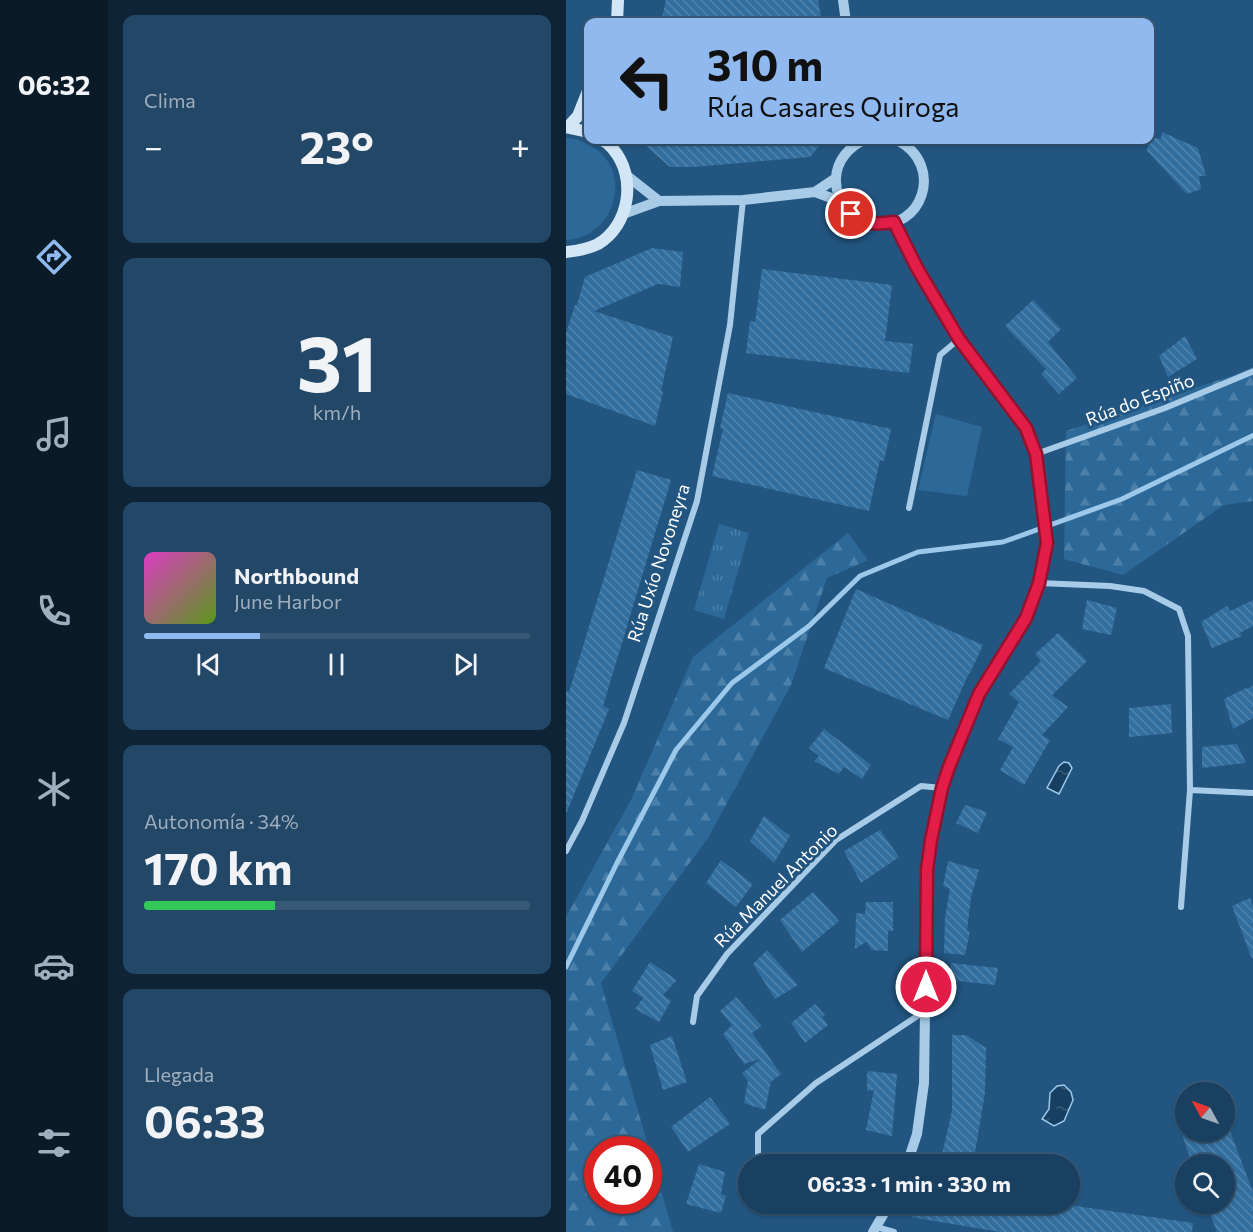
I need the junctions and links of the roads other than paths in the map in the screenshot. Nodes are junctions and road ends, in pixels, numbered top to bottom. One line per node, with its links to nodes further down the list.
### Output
1 (618, 0): 3 (main road)
2 (843, 0): 4 (street)
3 (616, 18)
4 (845, 18)
5 (584, 101): 6 (main road)
6 (567, 127): 7 (main road)
7 (584, 131)
8 (612, 144): 11 (main road)
9 (855, 144): 12 (street)
10 (906, 144): 18 (street)
11 (626, 175): 15 (street); 17 (main road)
12 (836, 178): 13 (street); 16 (street)
13 (815, 192): 14 (street); 16 (street)
14 (743, 200): 15 (street); 28 (street, Rúa Uxío Novoneyra)
15 (659, 201): 17 (street)
16 (842, 202): 18 (street)
17 (623, 213): 19 (main road)
18 (894, 222): 20 (street)
19 (566, 252)
20 (959, 339): 22 (street); 23 (street)
21 (1253, 371): 22 (street, Rúa do Espiño)
22 (1036, 454): 24 (street)
23 (909, 508)
24 (1039, 583): 25 (street); 26 (street)
25 (942, 788): 30 (street); 31 (street, Rúa Manuel Antonio)
26 (1190, 790): 27 (street); 29 (street)
27 (1253, 793)
28 (566, 851)
29 (1181, 908)
30 (926, 1011): 32 (street); 33 (street)
31 (693, 1022)
32 (758, 1154)
33 (910, 1154)
34 (884, 1214): 35 (street)
35 (875, 1230): 36 (street)
36 (894, 1232)

